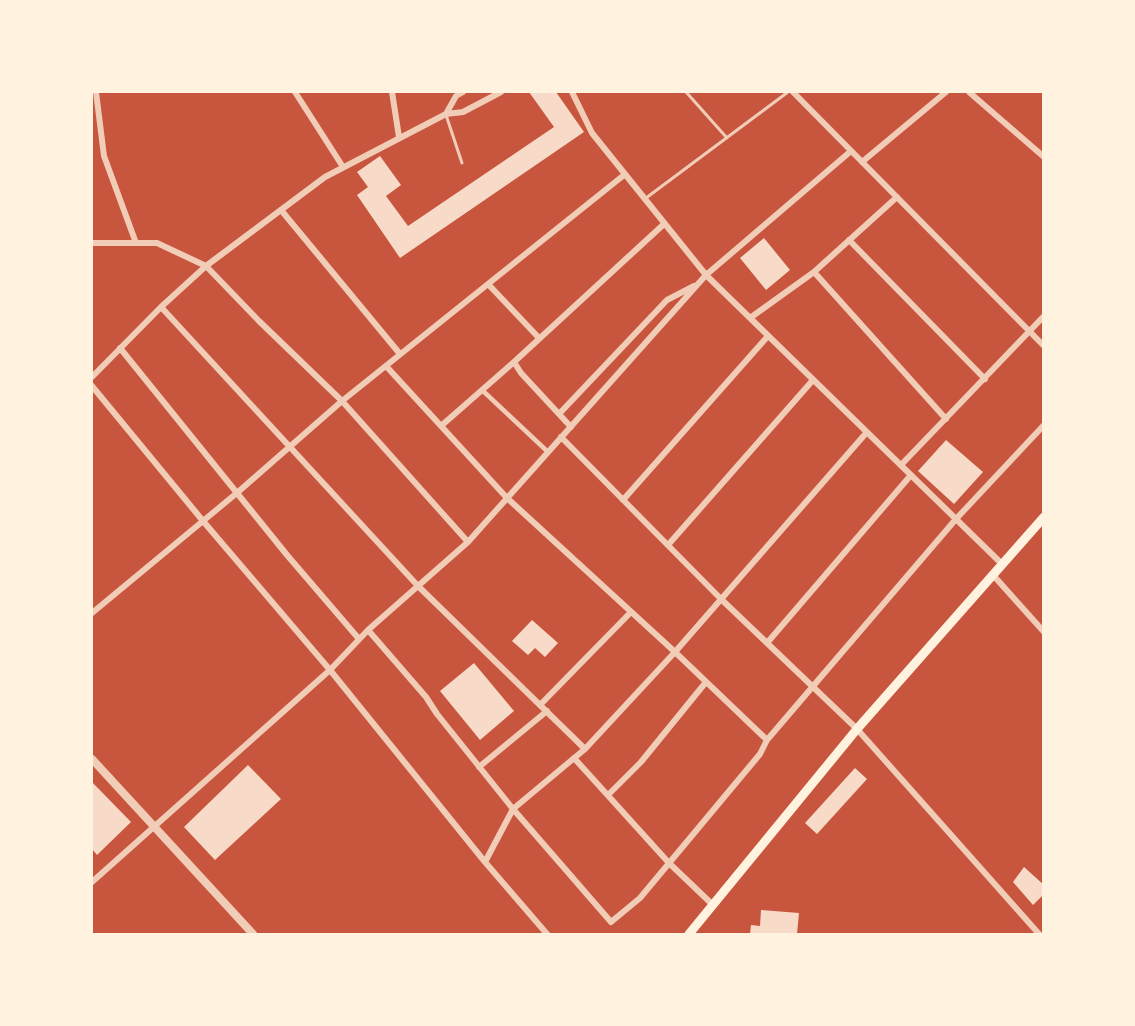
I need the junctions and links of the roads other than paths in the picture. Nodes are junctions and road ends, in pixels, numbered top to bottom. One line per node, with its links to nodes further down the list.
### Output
1 (96, 92): 27 (street)
2 (295, 92): 19 (street)
3 (392, 92): 13 (street)
4 (463, 92): 12 (street)
5 (501, 92): 12 (street)
6 (572, 92): 20 (street)
7 (686, 92): 14 (lane)
8 (788, 92): 14 (lane)
9 (793, 92): 15 (street)
10 (946, 92): 17 (street)
11 (969, 92): 16 (street)
12 (446, 114): 13 (street); 18 (lane)
13 (399, 137): 19 (street)
14 (727, 138): 22 (lane)
15 (851, 151): 17 (street); 30 (street)
16 (1044, 157)
17 (862, 162): 21 (street)
18 (462, 163)
19 (343, 167): 23 (street)
20 (624, 175): 22 (street); 31 (street)
21 (897, 197): 25 (street); 36 (street)
22 (644, 199): 24 (street)
23 (281, 210): 28 (street); 41 (street)
24 (664, 224): 30 (street); 38 (street)
25 (849, 240): 29 (street); 45 (street)
26 (92, 243): 27 (street)
27 (136, 243): 28 (street)
28 (206, 266): 33 (street); 49 (street)
29 (814, 272): 35 (street); 51 (street)
30 (706, 275): 32 (street); 35 (street)
31 (488, 284): 38 (street); 41 (street)
32 (698, 284): 50 (street); 54 (street)
33 (161, 307): 40 (street); 57 (street)
34 (1044, 315): 36 (street)
35 (750, 318): 37 (street)
36 (1028, 331): 39 (street); 45 (street)
37 (768, 336): 46 (street); 63 (street)
38 (539, 339): 42 (street)
39 (1044, 346)
40 (120, 348): 44 (street); 61 (street)
41 (400, 354): 43 (street)
42 (514, 362): 48 (street); 50 (street)
43 (387, 366): 49 (street); 53 (street)
44 (92, 377)
45 (985, 379): 51 (street)
46 (813, 380): 55 (street); 68 (street)
47 (92, 386): 66 (street)
48 (482, 390): 53 (street); 58 (street)
49 (342, 401): 57 (street); 67 (street)
50 (559, 414): 54 (street)
51 (946, 419): 59 (street)
52 (1044, 425): 65 (street)
53 (441, 426): 62 (street)
54 (571, 427): 56 (street)
55 (867, 432): 59 (street); 72 (street)
56 (561, 438): 58 (street); 63 (street)
57 (290, 447): 61 (street); 71 (street)
58 (548, 452): 62 (street)
59 (901, 465): 60 (street)
60 (911, 475): 65 (street); 78 (street)
61 (238, 492): 66 (street); 77 (street)
62 (507, 498): 67 (street); 73 (street)
63 (623, 500): 68 (street)
64 (1044, 517): 69 (main road)
65 (956, 519): 69 (street); 82 (street)
66 (203, 521): 74 (street); 80 (street)
67 (468, 542): 71 (street)
68 (668, 545): 72 (street)
69 (1001, 563): 70 (main road)
70 (993, 575): 76 (street); 85 (main road)
71 (418, 586): 75 (street); 83 (street)
72 (721, 599): 78 (street); 79 (street)
73 (631, 612): 79 (street); 83 (street)
74 (92, 613)
75 (368, 630): 77 (street); 90 (street)
76 (1044, 632)
77 (359, 639): 80 (street)
78 (768, 643): 82 (street)
79 (675, 652): 81 (street); 87 (street)
80 (330, 670): 93 (street); 94 (street)
81 (706, 682): 86 (street); 91 (street)
82 (813, 687): 85 (street); 86 (street)
83 (540, 705): 84 (street)
84 (547, 711): 87 (street); 90 (street)
85 (856, 729): 97 (main road); 102 (street)
86 (767, 740): 95 (street)
87 (585, 749): 89 (street)
88 (92, 759): 93 (street)
89 (574, 759): 91 (street); 92 (street)
90 (479, 766): 92 (street)
91 (608, 795): 95 (street)
92 (513, 809): 94 (street); 95 (street)
93 (153, 826): 96 (street); 99 (street)
94 (485, 862): 100 (street)
95 (669, 863): 97 (street)
96 (92, 882)
97 (713, 905): 101 (main road)
98 (1044, 929): 102 (street)
99 (253, 934)
100 (547, 934)
101 (689, 934)
102 (1039, 934)

